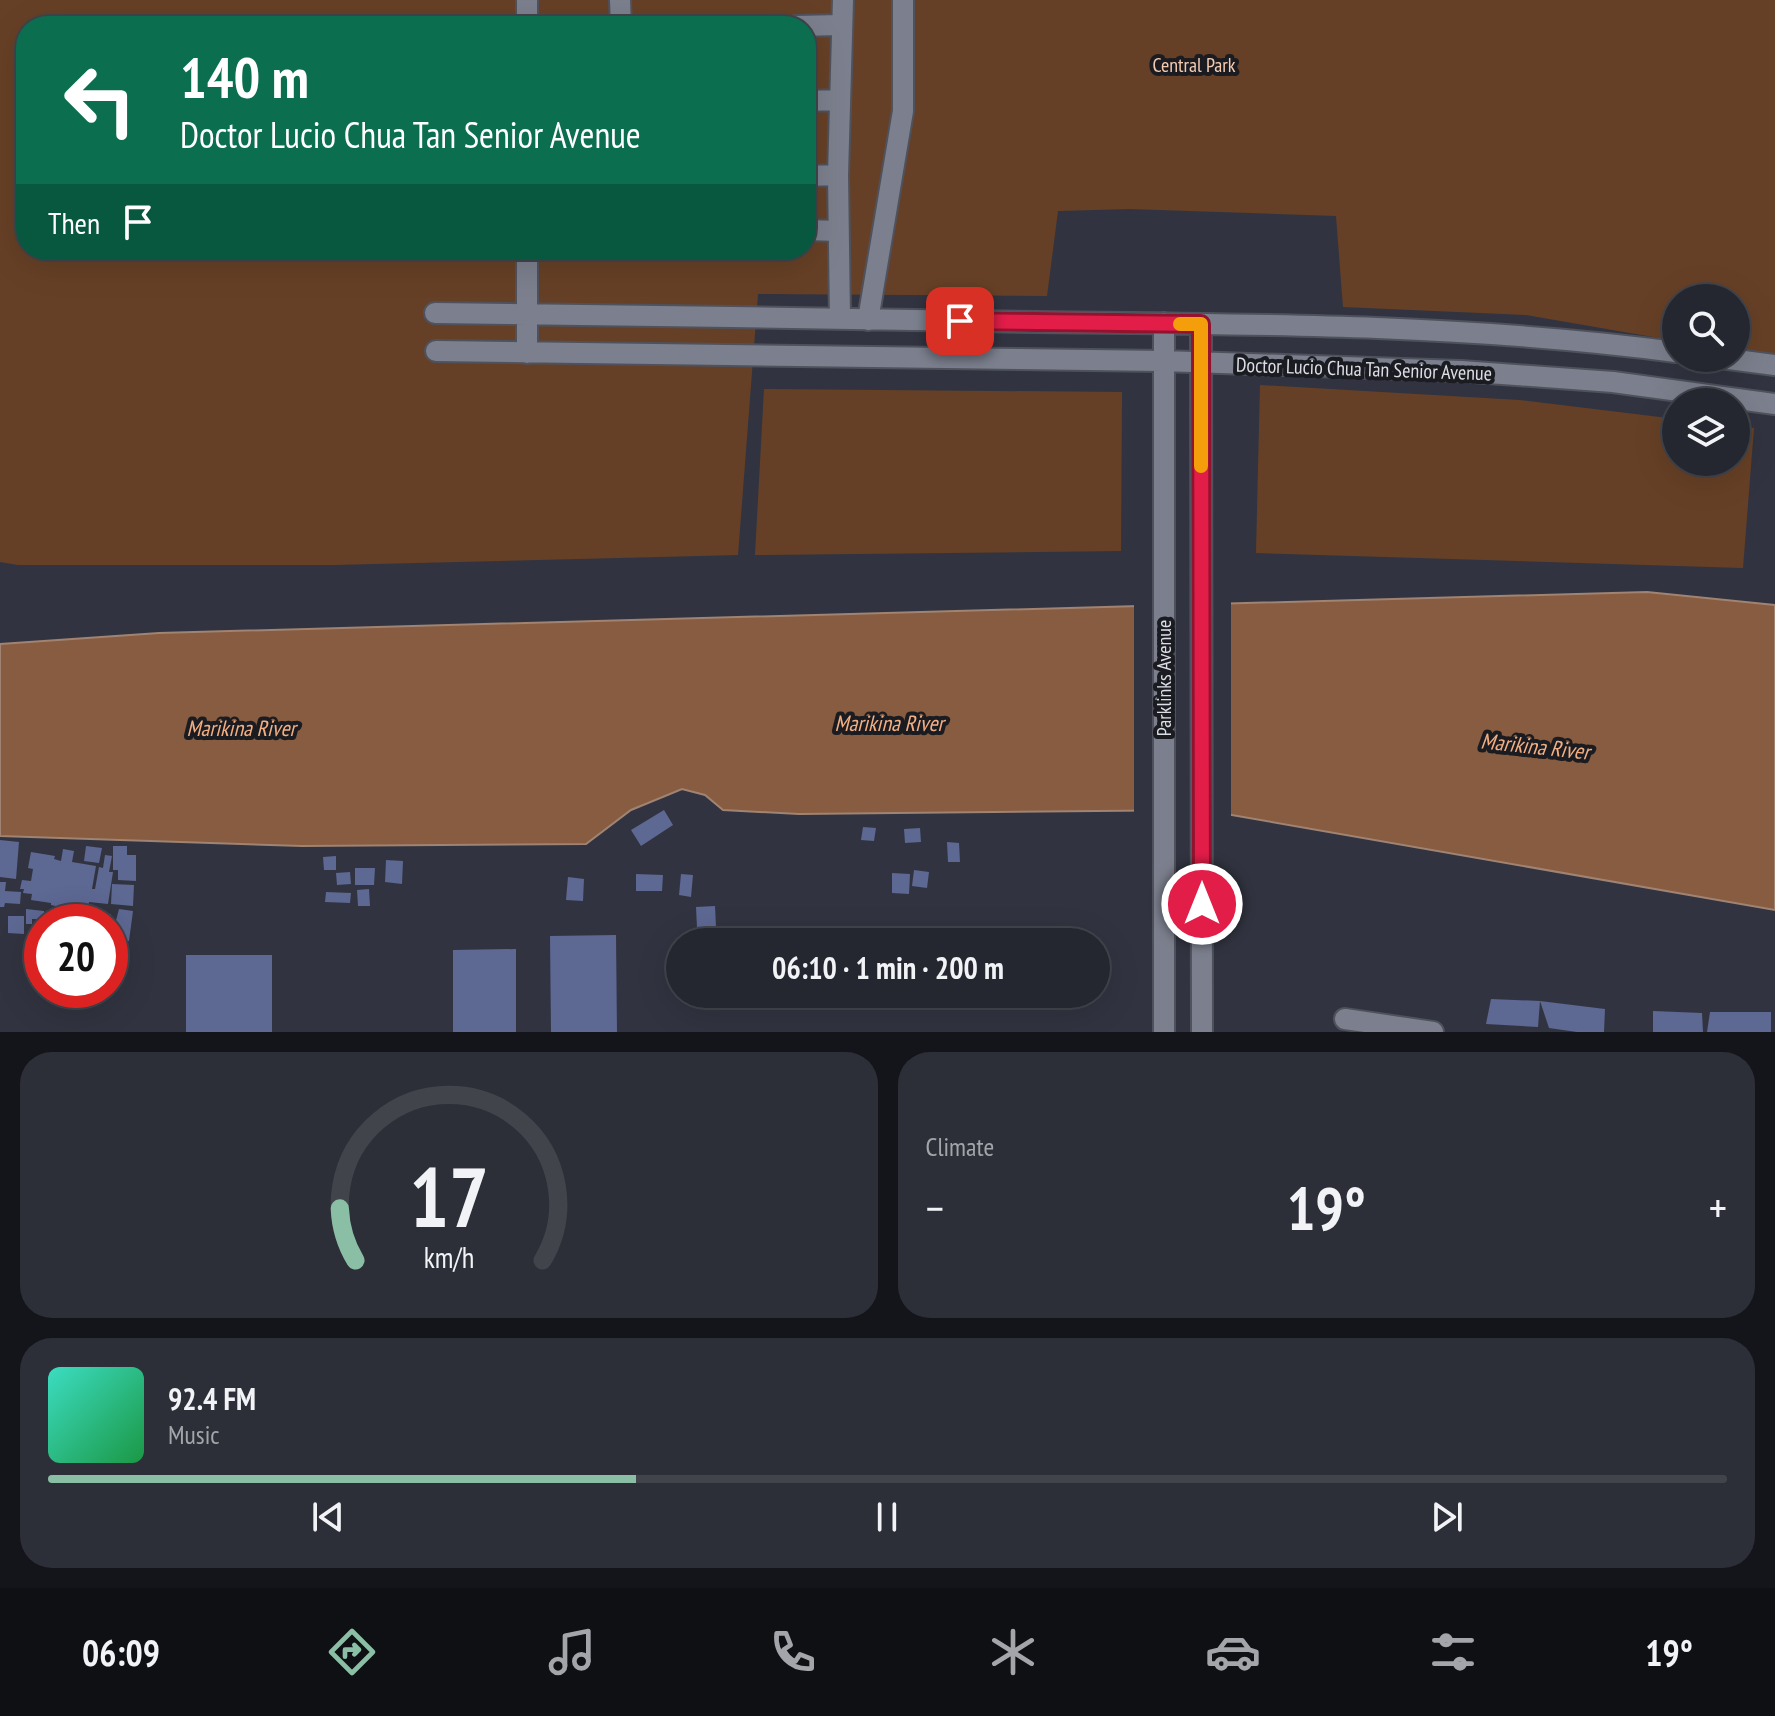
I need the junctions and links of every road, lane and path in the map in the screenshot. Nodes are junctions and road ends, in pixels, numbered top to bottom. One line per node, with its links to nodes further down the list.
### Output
1 (843, 0): 3 (lane)
2 (903, 0): 15 (lane)
3 (842, 25): 4 (lane); 5 (lane)
4 (816, 26)
5 (839, 100): 6 (lane); 7 (lane)
6 (816, 101)
7 (838, 175): 8 (lane); 10 (lane)
8 (816, 176)
9 (816, 230): 10 (lane)
10 (838, 231): 14 (lane)
11 (527, 260): 13 (lane)
12 (435, 313): 13 (lane, Doctor Lucio Chua Tan Senior Avenue)
13 (527, 314): 14 (lane, Doctor Lucio Chua Tan Senior Avenue); 20 (lane)
14 (840, 319): 15 (lane, Doctor Lucio Chua Tan Senior Avenue)
15 (868, 320): 16 (lane, Doctor Lucio Chua Tan Senior Avenue)
16 (1164, 323): 17 (lane, Doctor Lucio Chua Tan Senior Avenue); 21 (lane, Parklinks Avenue)
17 (1201, 324): 18 (lane, Doctor Lucio Chua Tan Senior Avenue); 22 (lane, Parklinks Avenue)
18 (1662, 350)
19 (436, 351): 20 (lane, Doctor Lucio Chua Tan Senior Avenue)
20 (527, 353): 21 (lane, Doctor Lucio Chua Tan Senior Avenue)
21 (1163, 361): 22 (lane, Doctor Lucio Chua Tan Senior Avenue); 27 (lane, Parklinks Avenue)
22 (1201, 362): 25 (lane, Doctor Lucio Chua Tan Senior Avenue); 28 (lane, Parklinks Avenue)
23 (1750, 362): 24 (lane)
24 (1775, 365)
25 (1775, 404)
26 (1345, 1019): 29 (lane)
27 (1164, 1032)
28 (1202, 1032)
29 (1433, 1032)

